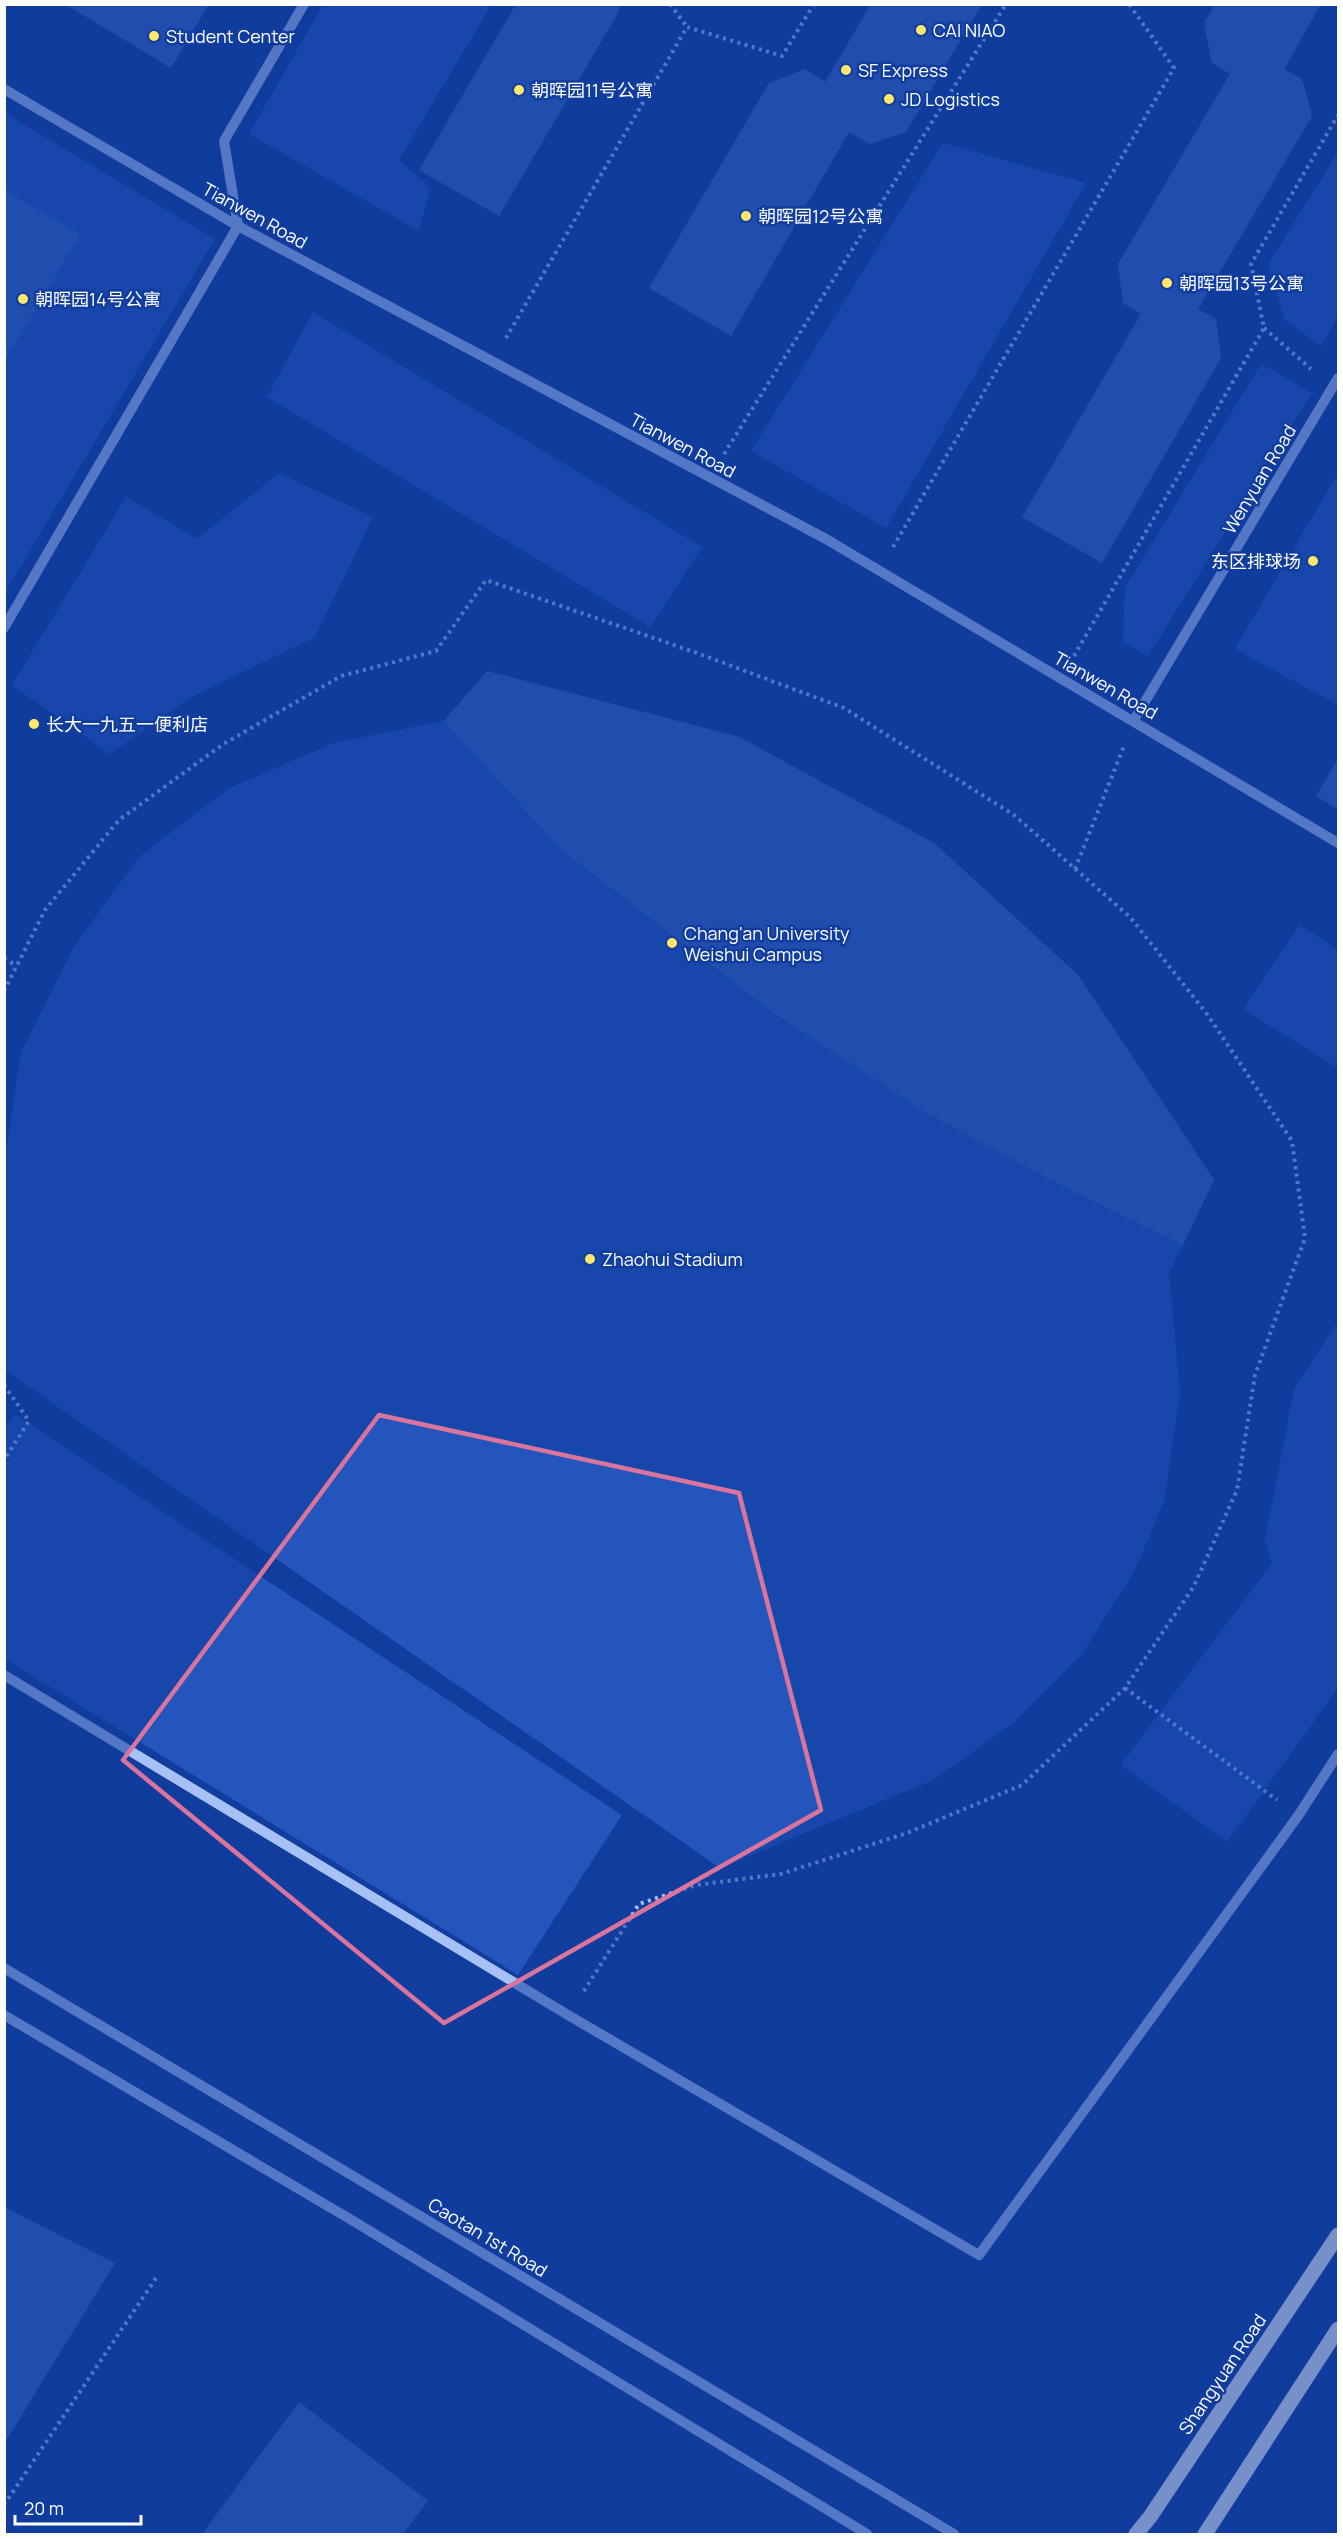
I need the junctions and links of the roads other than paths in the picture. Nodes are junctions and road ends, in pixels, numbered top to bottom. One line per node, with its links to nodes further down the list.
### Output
1 (304, 4): 3 (street)
2 (4, 89): 3 (street, Tianwen Road)
3 (238, 226): 5 (street); 6 (street, Tianwen Road)
4 (1336, 382): 6 (street, Wenyuan Road)
5 (4, 628)
6 (1134, 720): 7 (street, Tianwen Road)
7 (1338, 843)
8 (4, 1675): 9 (street)
9 (1338, 1754)
10 (4, 1968): 15 (street, Caotan 1st Road)
11 (4, 2015): 14 (street)
12 (1338, 2235): 16 (main road, Shangyuan Road)
13 (1338, 2330): 17 (main road)
14 (867, 2535)
15 (954, 2535)
16 (1136, 2535)
17 (1205, 2535)

